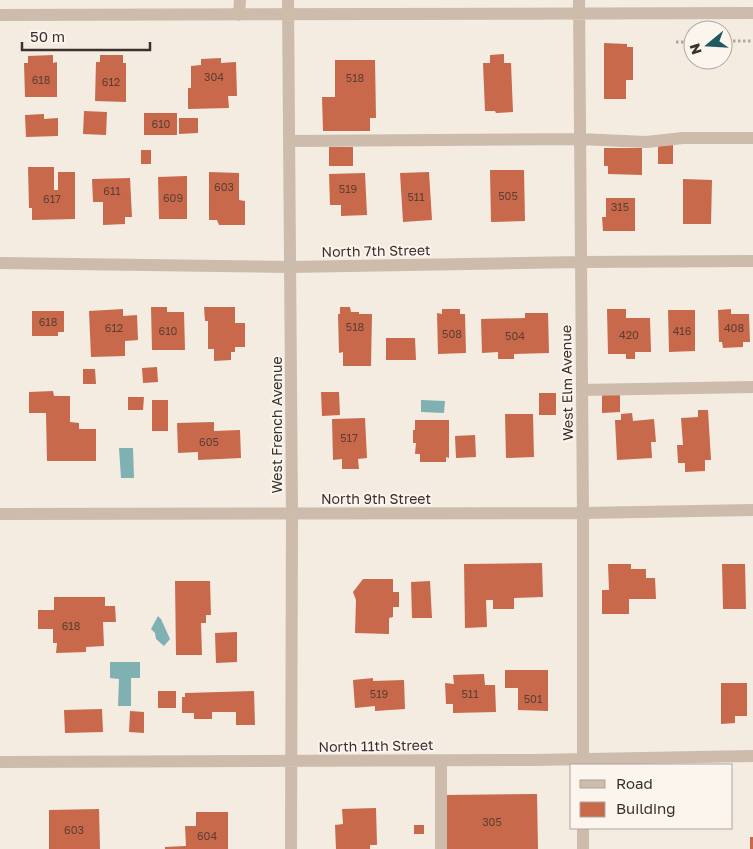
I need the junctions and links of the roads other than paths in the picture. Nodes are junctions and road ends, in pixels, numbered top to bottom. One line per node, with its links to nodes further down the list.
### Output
1 (240, 0): 7 (street)
2 (288, 0): 8 (street, West French Avenue)
3 (579, 0): 4 (street, West Elm Avenue)
4 (578, 13): 5 (street); 8 (street); 10 (street, West Elm Avenue)
5 (753, 14)
6 (0, 15): 7 (street)
7 (239, 15): 8 (street)
8 (289, 15): 11 (street, West French Avenue)
9 (753, 138): 10 (street)
10 (580, 140): 11 (street); 13 (street, West Elm Avenue)
11 (290, 142): 15 (street, West French Avenue)
12 (753, 261): 13 (street, North 7th Street)
13 (580, 262): 15 (street, North 7th Street); 17 (street, West Elm Avenue)
14 (0, 263): 15 (street, North 7th Street)
15 (290, 267): 21 (street, West French Avenue)
16 (753, 387): 17 (street)
17 (582, 390): 19 (street, West Elm Avenue)
18 (753, 510): 19 (street, North 9th Street)
19 (583, 513): 21 (street, North 9th Street); 26 (street, West Elm Avenue)
20 (0, 514): 21 (street, North 9th Street)
21 (292, 515): 25 (street, West French Avenue)
22 (753, 756): 26 (street, North 11th Street)
23 (441, 761): 25 (street, North 11th Street); 26 (street, North 11th Street); 29 (street)
24 (0, 762): 25 (street, North 11th Street)
25 (291, 762): 28 (street, West French Avenue)
26 (583, 762)
27 (583, 829): 30 (street)
28 (291, 849)
29 (441, 849)
30 (583, 849)

